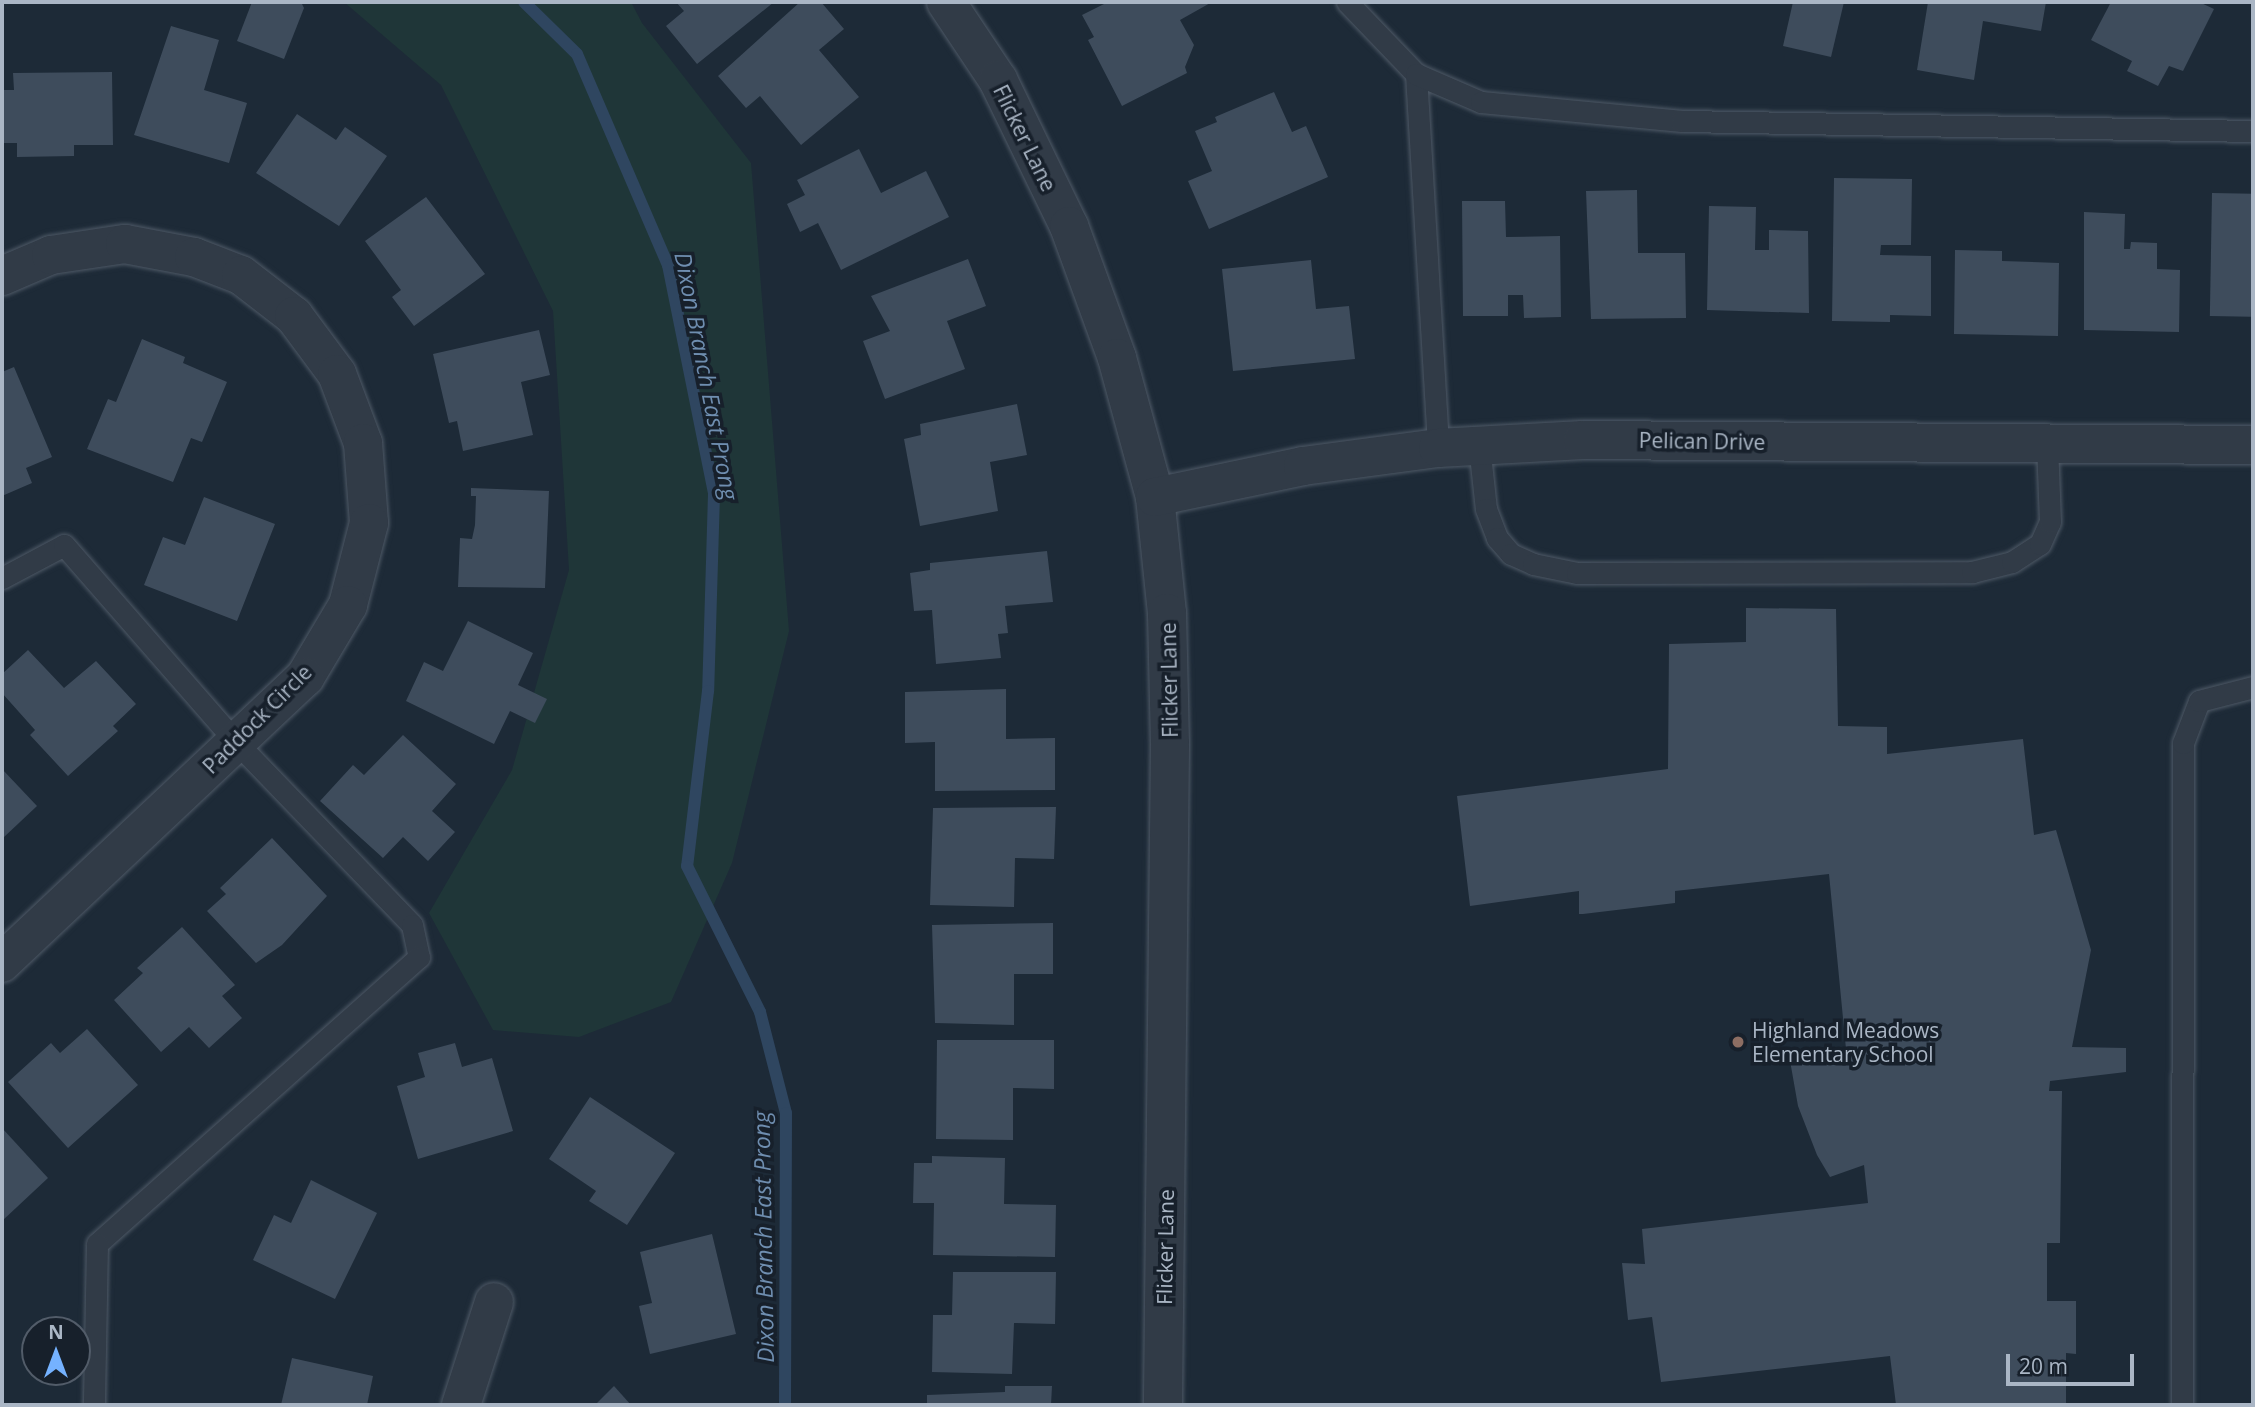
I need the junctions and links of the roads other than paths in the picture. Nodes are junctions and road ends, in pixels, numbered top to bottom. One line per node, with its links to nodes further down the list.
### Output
1 (946, 2): 10 (street, Flicker Lane)
2 (1347, 2): 3 (lane)
3 (1416, 74): 4 (lane); 9 (lane)
4 (2253, 131)
5 (2, 276): 13 (street, Paddock Circle)
6 (2047, 444): 7 (street, Pelican Drive); 7 (lane); 8 (street, Pelican Drive)
7 (1479, 445): 9 (street, Pelican Drive)
8 (2253, 445)
9 (1438, 448): 10 (street, Pelican Drive)
10 (1155, 496): 18 (street, Flicker Lane)
11 (2, 578): 13 (lane)
12 (2253, 688): 19 (lane)
13 (236, 743): 14 (street, Paddock Circle); 16 (lane)
14 (2, 963)
15 (494, 1302): 17 (street)
16 (94, 1405)
17 (461, 1405)
18 (1163, 1405)
19 (2182, 1405)

